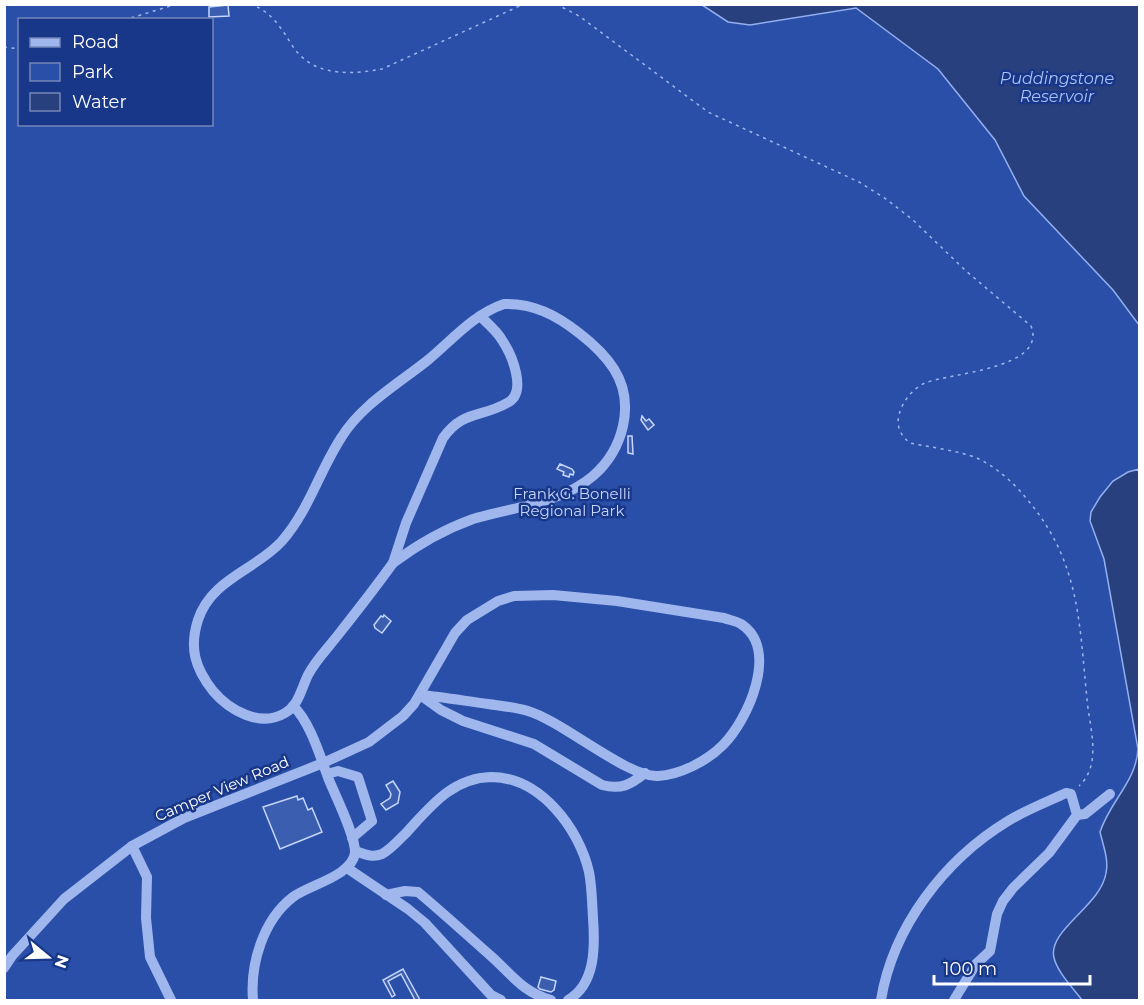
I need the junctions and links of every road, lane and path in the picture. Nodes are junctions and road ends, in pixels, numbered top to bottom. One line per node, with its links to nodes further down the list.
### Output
1 (177, 4): 5 (path)
2 (250, 4): 3 (path)
3 (524, 4)
4 (556, 4): 13 (path)
5 (131, 18)
6 (480, 316): 7 (lane); 7 (lane); 9 (lane)
7 (393, 563): 9 (lane)
8 (420, 694): 10 (lane, Camper View Road); 11 (lane); 11 (lane); 11 (lane, Camper View Road)
9 (293, 706): 10 (lane)
10 (323, 763): 12 (lane); 17 (lane, Camper View Road)
11 (645, 773)
12 (327, 774): 16 (lane); 16 (lane)
13 (1071, 794): 15 (lane); 27 (lane)
14 (1110, 794): 15 (lane)
15 (1077, 815): 28 (lane)
16 (352, 838): 18 (lane)
17 (132, 846): 21 (lane, Camper View Road); 22 (lane)
18 (355, 851): 19 (lane); 26 (lane)
19 (347, 867): 20 (lane); 23 (lane)
20 (386, 895): 24 (lane); 25 (lane)
21 (4, 968)
22 (171, 1000)
23 (253, 1000)
24 (501, 1000)
25 (551, 1000)
26 (568, 1000)
27 (881, 1000)
28 (954, 1000)

